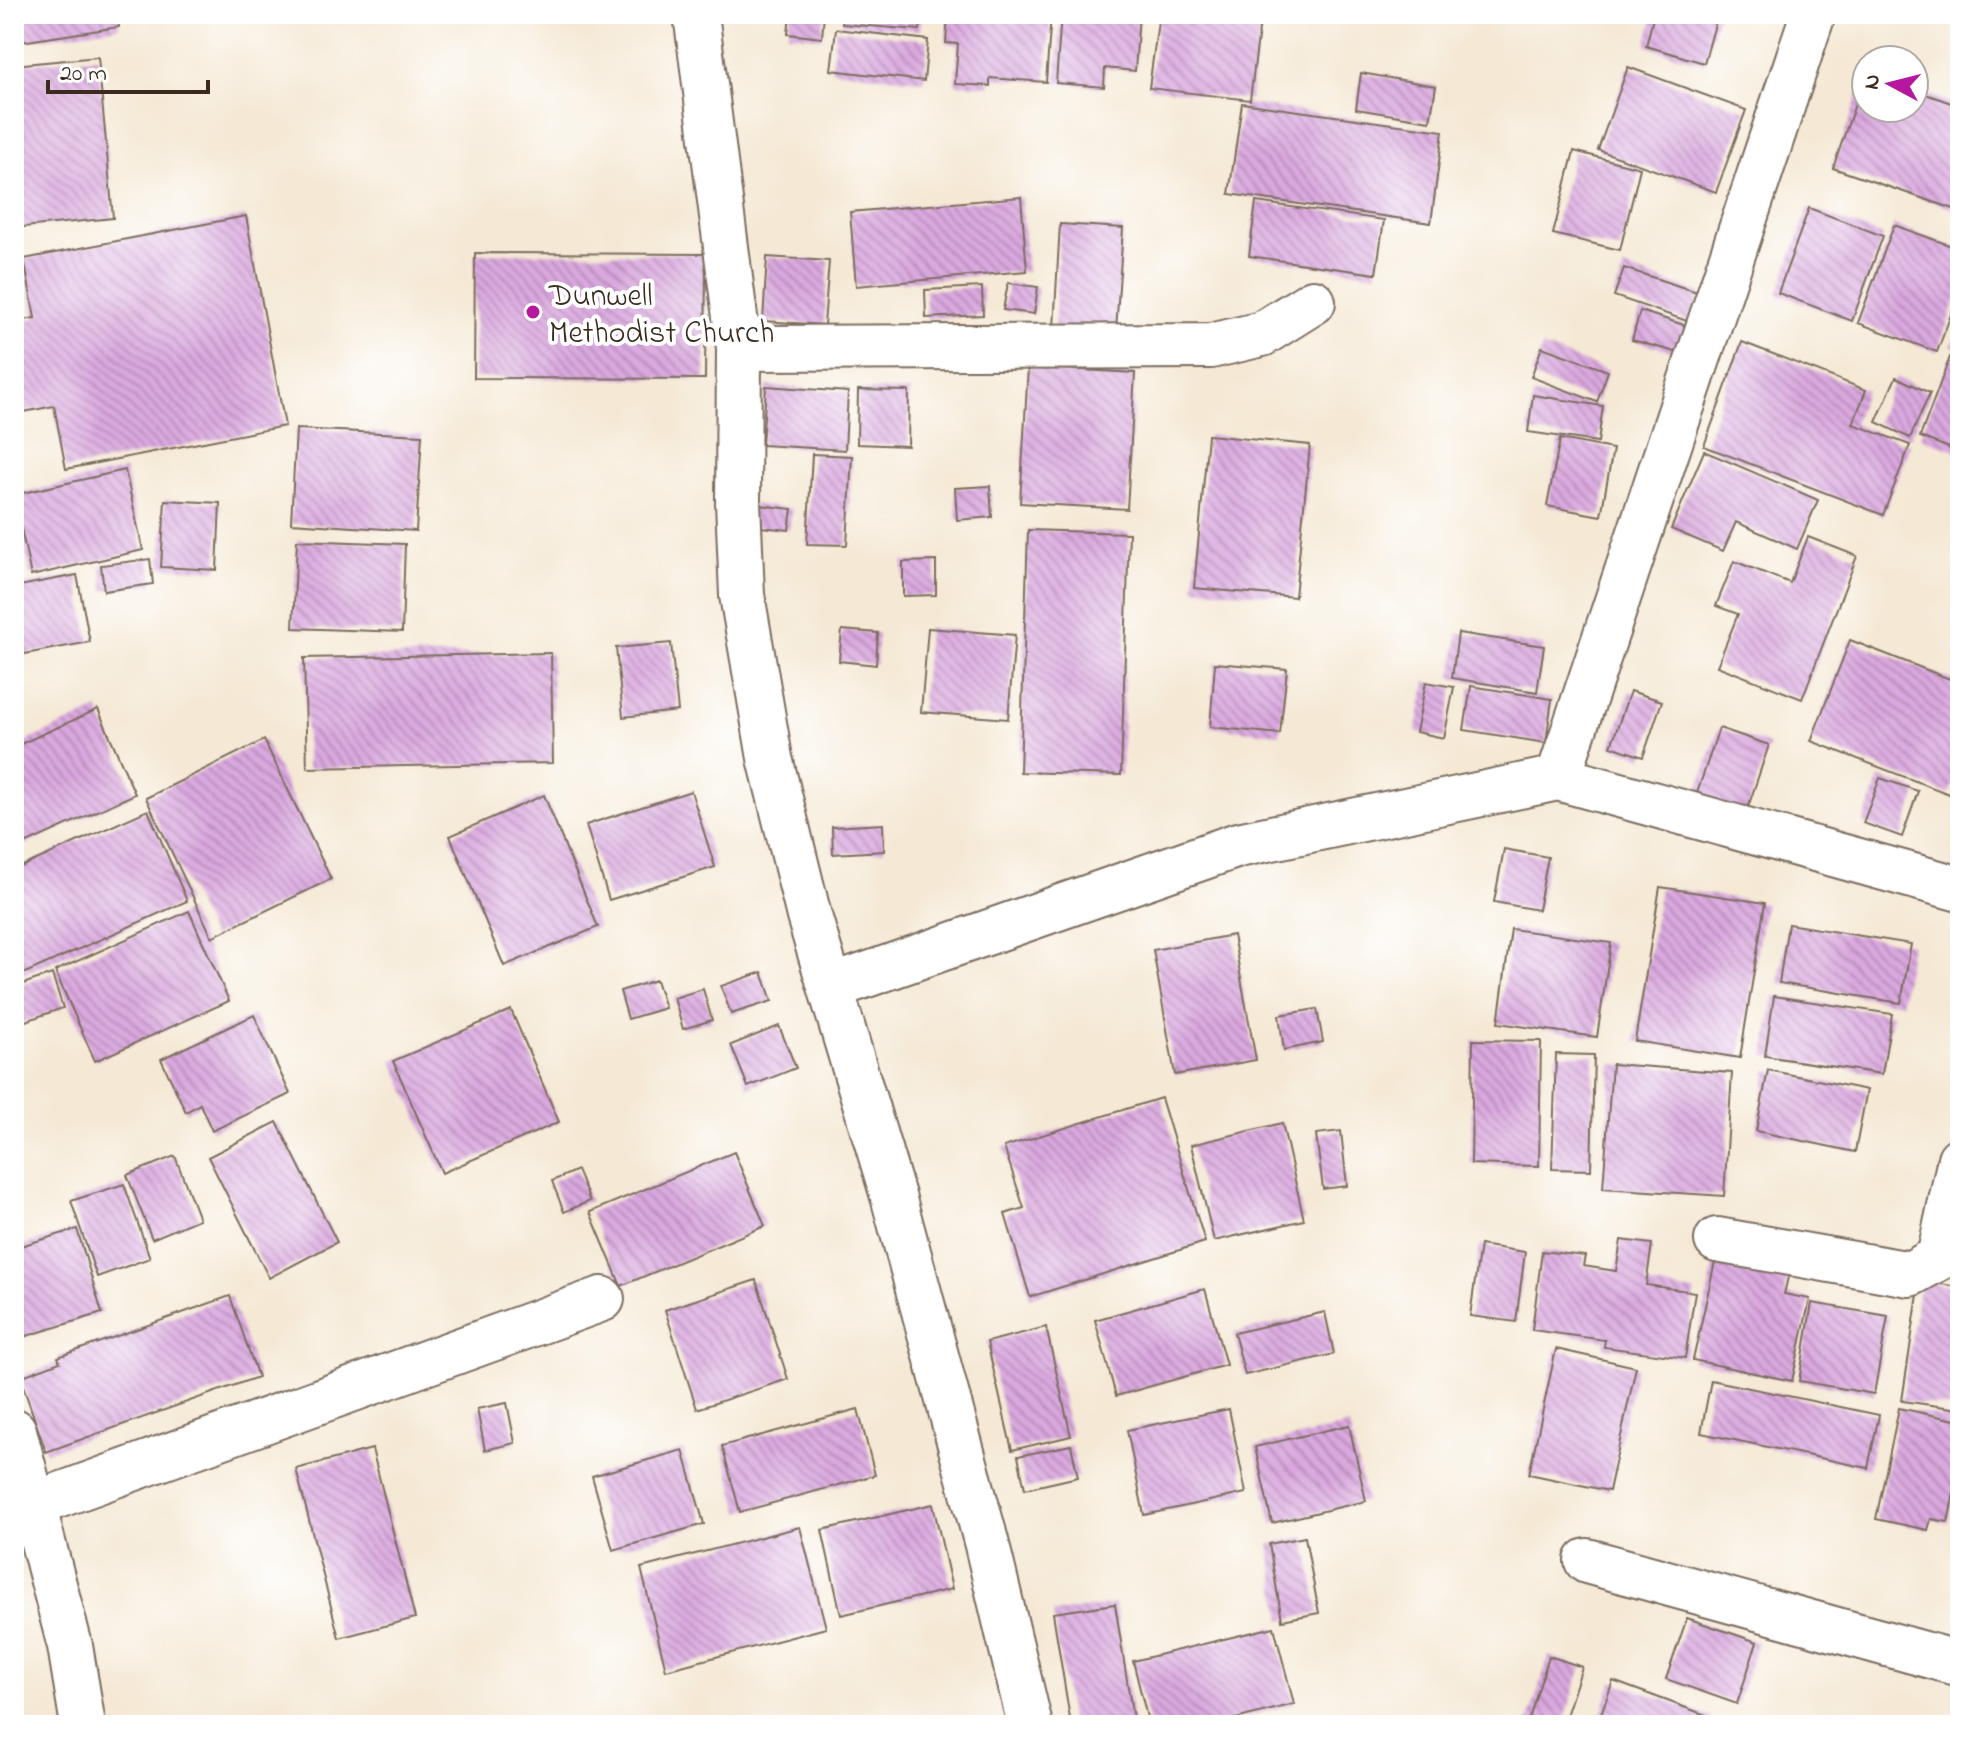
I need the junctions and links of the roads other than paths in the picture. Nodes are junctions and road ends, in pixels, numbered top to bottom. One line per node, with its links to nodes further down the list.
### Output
1 (696, 14): 4 (street)
2 (1813, 14): 5 (street)
3 (1313, 302): 4 (street)
4 (739, 348): 7 (street)
5 (1558, 778): 6 (street); 7 (street)
6 (1960, 889)
7 (832, 987): 16 (street)
8 (1960, 1159): 9 (street)
9 (1717, 1240)
10 (602, 1299): 12 (street)
11 (14, 1431): 12 (street)
12 (35, 1504): 15 (street)
13 (1587, 1561): 14 (street)
14 (1960, 1664)
15 (83, 1725)
16 (1030, 1725)

